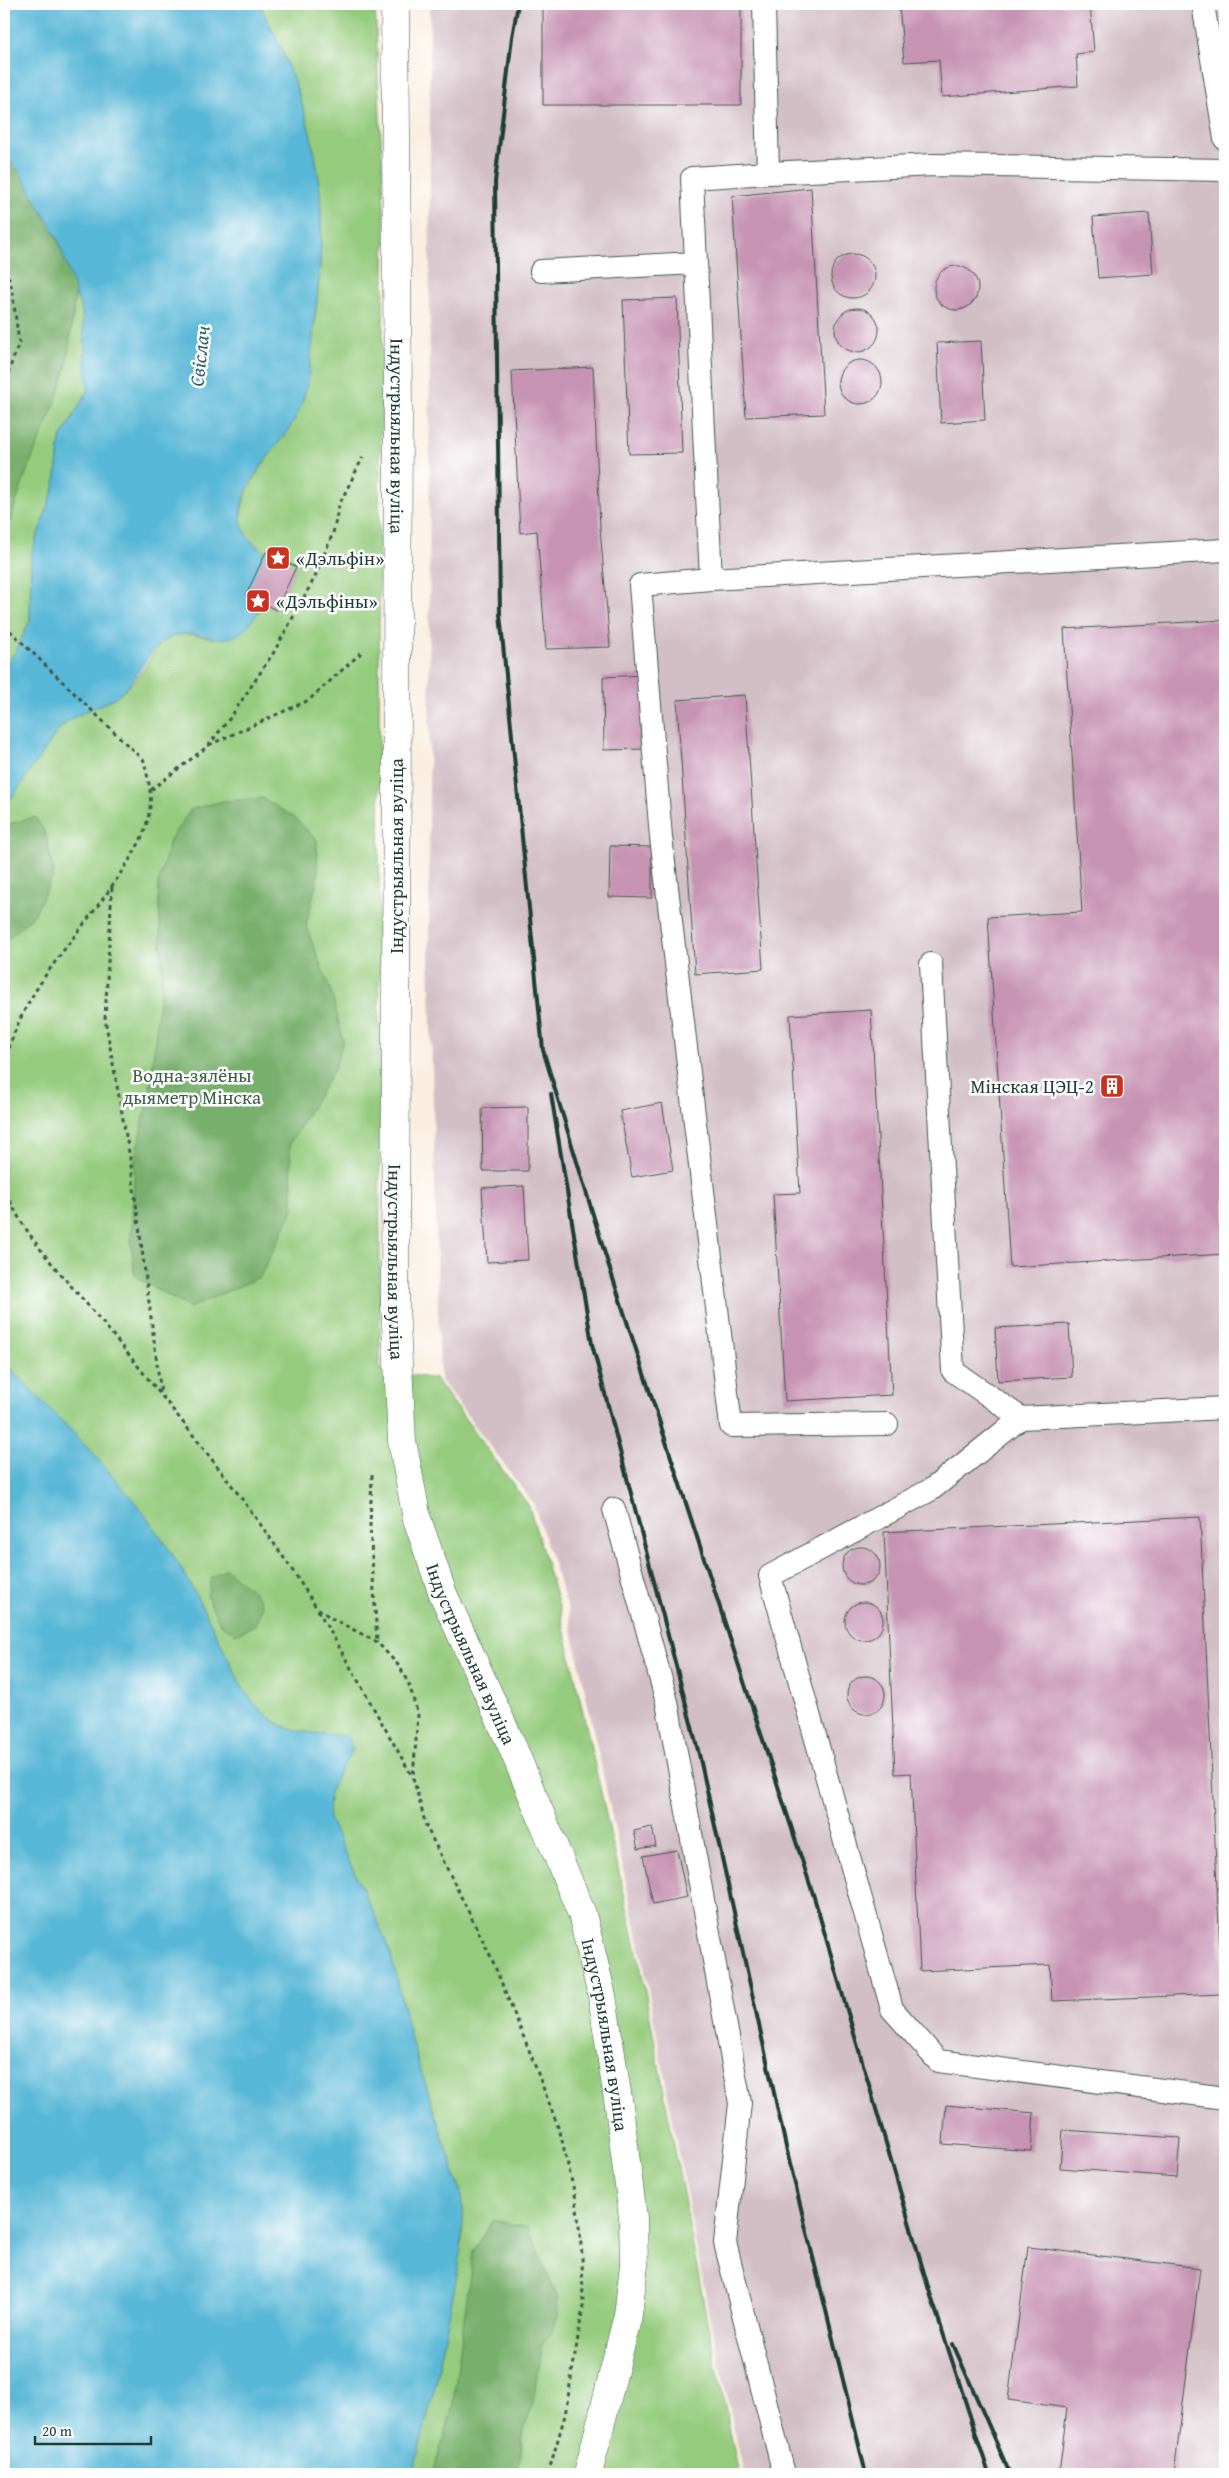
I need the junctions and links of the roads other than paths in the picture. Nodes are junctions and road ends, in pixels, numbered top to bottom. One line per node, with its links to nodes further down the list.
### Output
1 (395, 4): 17 (street, Індустрыяльная вуліца)
2 (764, 4): 6 (lane)
3 (1203, 4): 4 (lane)
4 (1225, 139)
5 (1225, 170): 6 (lane)
6 (768, 173): 7 (lane)
7 (696, 263): 8 (lane); 10 (lane)
8 (541, 271)
9 (1225, 550): 10 (lane)
10 (711, 579): 14 (lane)
11 (931, 964): 13 (lane)
12 (1225, 1408): 13 (lane)
13 (1021, 1418): 16 (lane)
14 (887, 1424)
15 (614, 1509): 18 (lane)
16 (1225, 2098)
17 (588, 2474)
18 (784, 2474)

